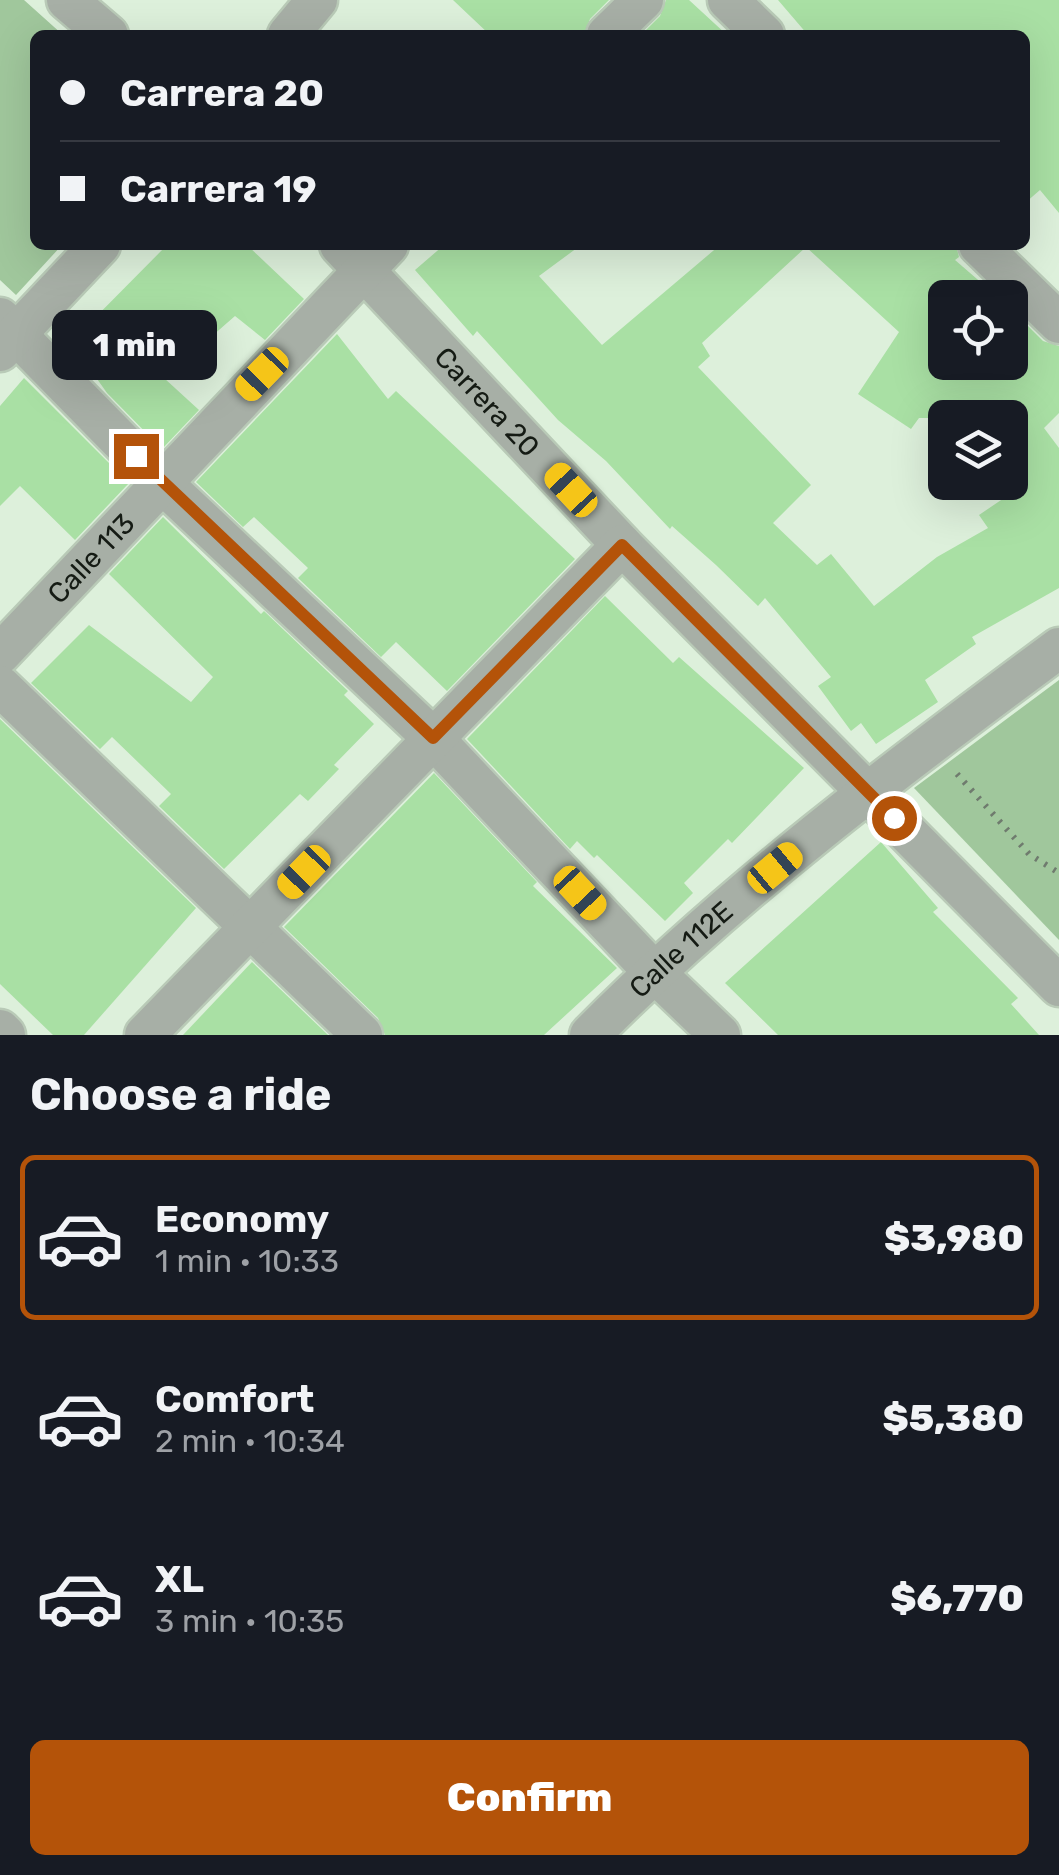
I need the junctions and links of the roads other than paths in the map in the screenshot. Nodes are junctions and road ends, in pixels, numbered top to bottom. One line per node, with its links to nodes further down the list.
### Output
1 (67, 0): 5 (street)
2 (318, 0): 6 (street)
3 (643, 0): 7 (street)
4 (728, 0): 8 (street)
5 (102, 30)
6 (292, 30)
7 (612, 30)
8 (759, 30)
9 (95, 250): 13 (street)
10 (984, 250): 12 (street)
11 (364, 253): 14 (street, Calle 113); 15 (street, Carrera 20)
12 (1059, 323)
13 (6, 334): 14 (street)
14 (160, 480): 17 (street, Calle 113); 19 (street)
15 (622, 545): 19 (street); 20 (street, Carrera 20)
16 (1059, 648): 20 (street, Calle 112E)
17 (0, 654)
18 (0, 686): 21 (street)
19 (433, 738): 21 (street); 22 (street)
20 (867, 790): 22 (street, Calle 112E); 23 (street, Carrera 20)
21 (253, 926): 24 (street); 25 (street)
22 (653, 971): 26 (street, Calle 112E); 27 (street)
23 (1059, 986)
24 (145, 1035)
25 (362, 1035)
26 (590, 1035)
27 (720, 1035)

